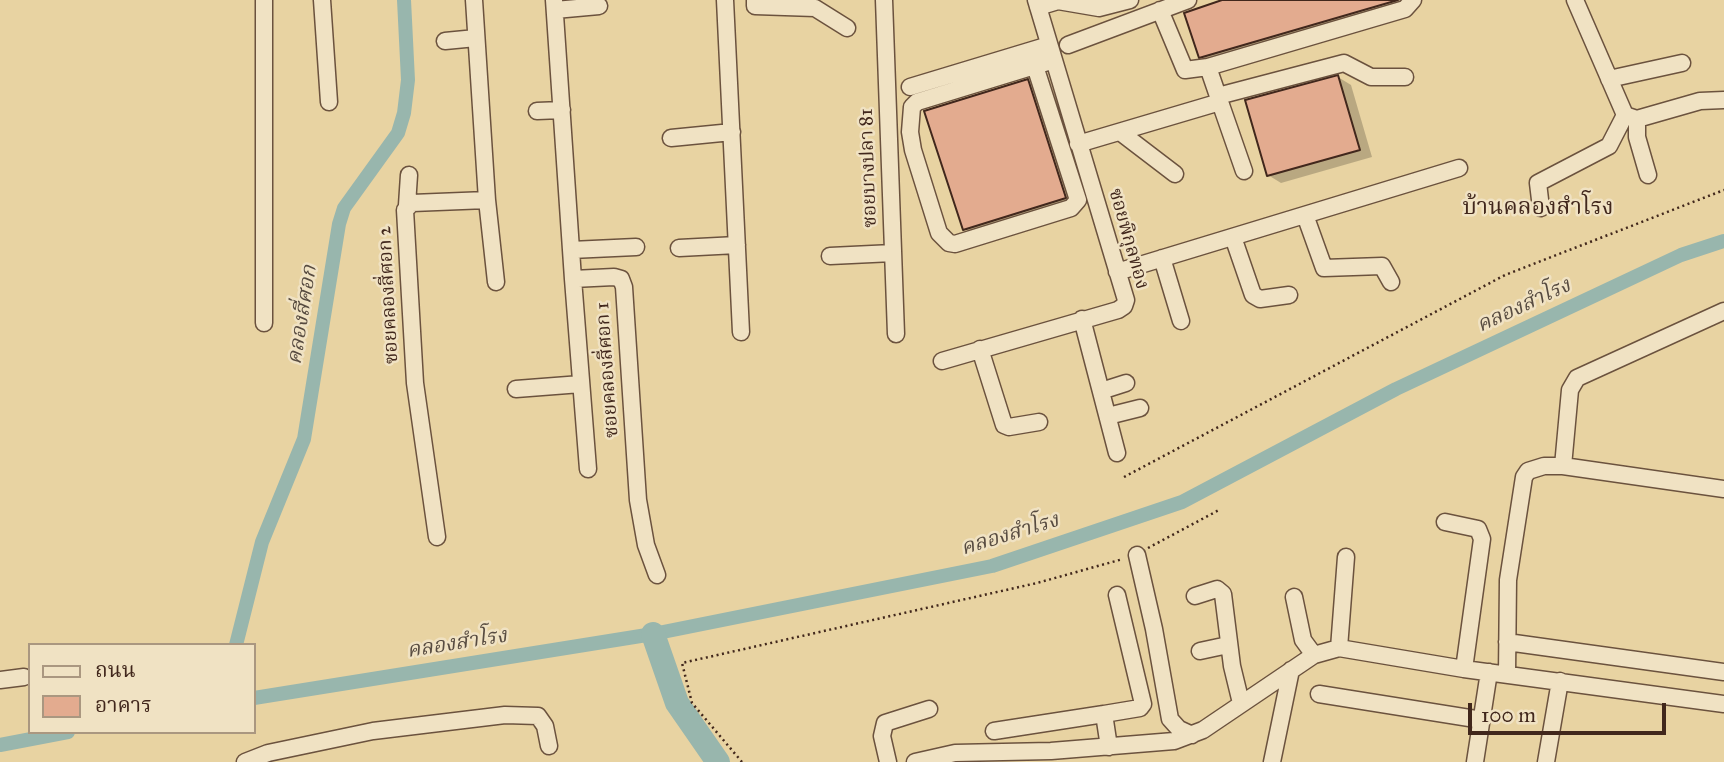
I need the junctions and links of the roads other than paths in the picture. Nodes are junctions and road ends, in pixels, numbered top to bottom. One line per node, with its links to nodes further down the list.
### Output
1 (264, 0): 62 (street)
2 (322, 0): 29 (street)
3 (474, 0): 18 (street)
4 (725, 0): 33 (street)
5 (755, 0): 14 (street)
6 (884, 0): 51 (street, ซอยบางปลา 81)
7 (1130, 0): 11 (street)
8 (1188, 0): 16 (street)
9 (1413, 0): 23 (street)
10 (1575, 0): 25 (street)
11 (1058, 1): 12 (street)
12 (1037, 3): 20 (street, ซอยพิกุลทอง)
13 (555, 5): 15 (street); 30 (street)
14 (819, 5): 17 (street)
15 (598, 6)
16 (1160, 10): 20 (street); 23 (street)
17 (846, 27)
18 (476, 37): 19 (street); 42 (street)
19 (445, 41)
20 (1056, 50): 22 (street); 26 (street); 36 (street, ซอยพิกุลทอง)
21 (1682, 63): 25 (street)
22 (1035, 66): 22 (street)
23 (1208, 67): 27 (street)
24 (1405, 77): 27 (street)
25 (1609, 79): 32 (street)
26 (910, 88)
27 (1219, 99): 34 (street); 38 (street)
28 (1724, 100): 32 (street)
29 (329, 102)
30 (562, 110): 31 (street); 50 (street)
31 (537, 111)
32 (1631, 117): 41 (street); 44 (street)
33 (732, 132): 35 (street); 47 (street)
34 (1120, 132): 36 (street); 39 (street)
35 (671, 138)
36 (1078, 144): 54 (street, ซอยพิกุลทอง)
37 (1459, 168): 45 (street)
38 (1244, 171)
39 (1175, 174)
40 (409, 175): 43 (street)
41 (1648, 176)
42 (487, 200): 43 (street, ซอยคลองสี่ศอก 2); 56 (street)
43 (407, 205): 79 (street, ซอยคลองสี่ศอก 2)
44 (1541, 208)
45 (1305, 215): 46 (street); 57 (street)
46 (1233, 237): 53 (street); 58 (street)
47 (737, 245): 49 (street); 63 (street)
48 (636, 247): 50 (street)
49 (679, 248)
50 (571, 250): 55 (street)
51 (893, 253): 52 (street); 64 (street, ซอยบางปลา 81)
52 (830, 256)
53 (1162, 258): 54 (street); 61 (street)
54 (1117, 272): 60 (street, ซอยพิกุลทอง)
55 (573, 279): 68 (street); 82 (street, ซอยคลองสี่ศอก 1)
56 (496, 282)
57 (1391, 282)
58 (1289, 295)
59 (1724, 311): 75 (street)
60 (1082, 319): 65 (street, ซอยพิกุลทอง); 70 (street)
61 (1181, 321)
62 (264, 323)
63 (741, 332)
64 (896, 334)
65 (980, 349): 66 (street, ซอยพิกุลทอง); 73 (street)
66 (942, 361)
67 (1126, 383): 70 (street)
68 (581, 384): 69 (street); 76 (street)
69 (516, 389)
70 (1101, 391): 72 (street)
71 (1140, 408): 72 (street)
72 (1108, 416): 74 (street)
73 (1038, 422)
74 (1117, 453)
75 (1563, 466): 77 (street); 86 (street)
76 (587, 469)
77 (1724, 489)
78 (1445, 522): 91 (street)
79 (437, 537)
80 (1137, 555): 106 (street)
81 (1346, 557): 88 (street)
82 (657, 575)
83 (1117, 595): 103 (street)
84 (1195, 596): 87 (street)
85 (1294, 597): 90 (street)
86 (1507, 642): 94 (street); 95 (street)
87 (1228, 645): 89 (street); 100 (street)
88 (1339, 648): 90 (street); 91 (street)
89 (1200, 651)
90 (1314, 655): 92 (street)
91 (1464, 668): 93 (street)
92 (1291, 670): 100 (street); 113 (street)
93 (1489, 672): 95 (street); 104 (street)
94 (1724, 672)
95 (1507, 674): 98 (street)
96 (24, 677): 97 (street)
97 (0, 680)
98 (1560, 681): 101 (street); 115 (street)
99 (1320, 694): 104 (street)
100 (1241, 703): 106 (street)
101 (1724, 704)
102 (929, 709): 111 (street)
103 (1104, 714): 105 (street); 108 (street)
104 (1482, 720): 114 (street)
105 (994, 732)
106 (1192, 735): 108 (street)
107 (549, 746): 110 (street)
108 (1109, 747): 109 (street)
109 (1052, 757): 112 (street)
110 (244, 762)
111 (888, 762)
112 (915, 762)
113 (1272, 762)
114 (1475, 762)
115 (1546, 762)

